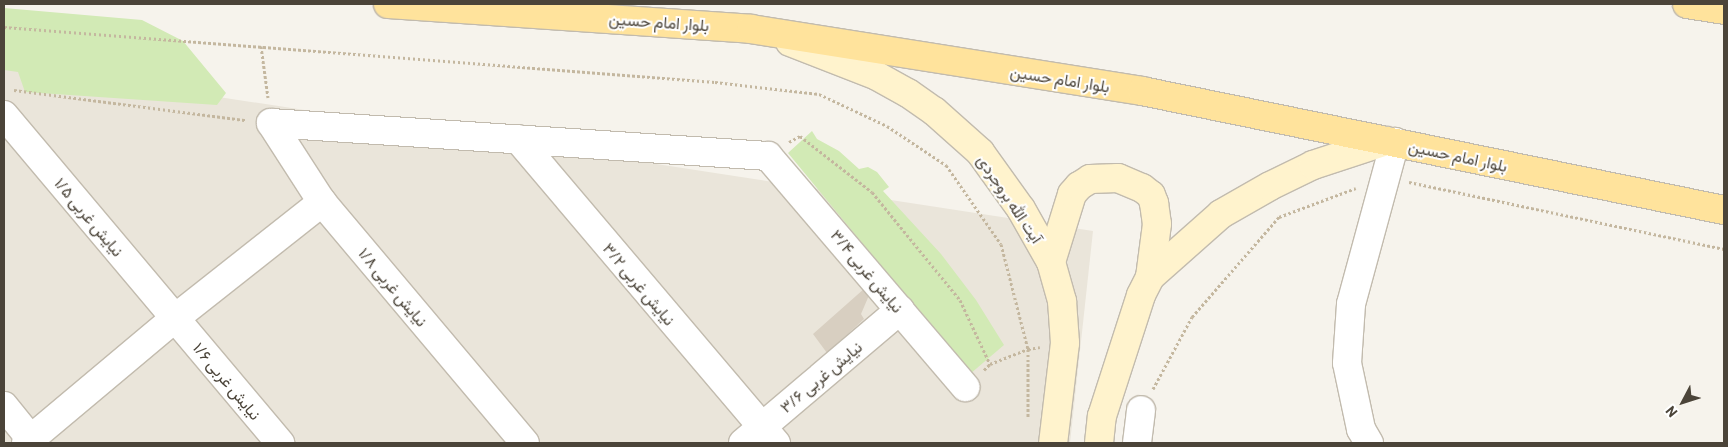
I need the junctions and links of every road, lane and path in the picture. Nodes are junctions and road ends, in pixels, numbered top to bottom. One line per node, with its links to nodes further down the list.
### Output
1 (388, 4): 5 (main road, بلوار امام حسین)
2 (462, 4): 5 (main road)
3 (1686, 4): 4 (main road)
4 (1724, 10)
5 (510, 12): 6 (main road, بلوار امام حسین)
6 (751, 28): 12 (main road, بلوار امام حسین); 16 (main road, آیت الله بروجردی)
7 (262, 46): 10 (path)
8 (4, 88): 10 (path)
9 (4, 115): 19 (street, نیایش غربی ۱/۵)
10 (271, 123): 11 (street); 14 (street, نیایش غربی ۱/۸)
11 (518, 139): 13 (street); 25 (street, نیایش غربی ۳/۲)
12 (1390, 142): 15 (main road, بلوار امام حسین); 17 (main road); 32 (street)
13 (768, 156): 18 (street, نیایش غربی ۳/۴); 21 (path)
14 (322, 202): 19 (street); 28 (street, نیایش غربی ۱/۸)
15 (1724, 210)
16 (1051, 262): 17 (main road); 20 (main road, آیت الله بروجردی)
17 (1150, 277): 30 (main road)
18 (900, 310): 22 (street, نیایش غربی ۳/۴); 25 (street, نیایش غربی ۳/۶)
19 (174, 319): 26 (street); 27 (street, نیایش غربی ۱/۶)
20 (1065, 343): 21 (path); 29 (main road, آیت الله بروجردی)
21 (990, 364): 22 (path)
22 (965, 387)
23 (4, 406): 26 (street)
24 (1141, 410): 31 (street)
25 (760, 438)
26 (30, 442)
27 (280, 443)
28 (525, 443)
29 (1053, 443)
30 (1099, 443)
31 (1137, 443)
32 (1368, 443)

